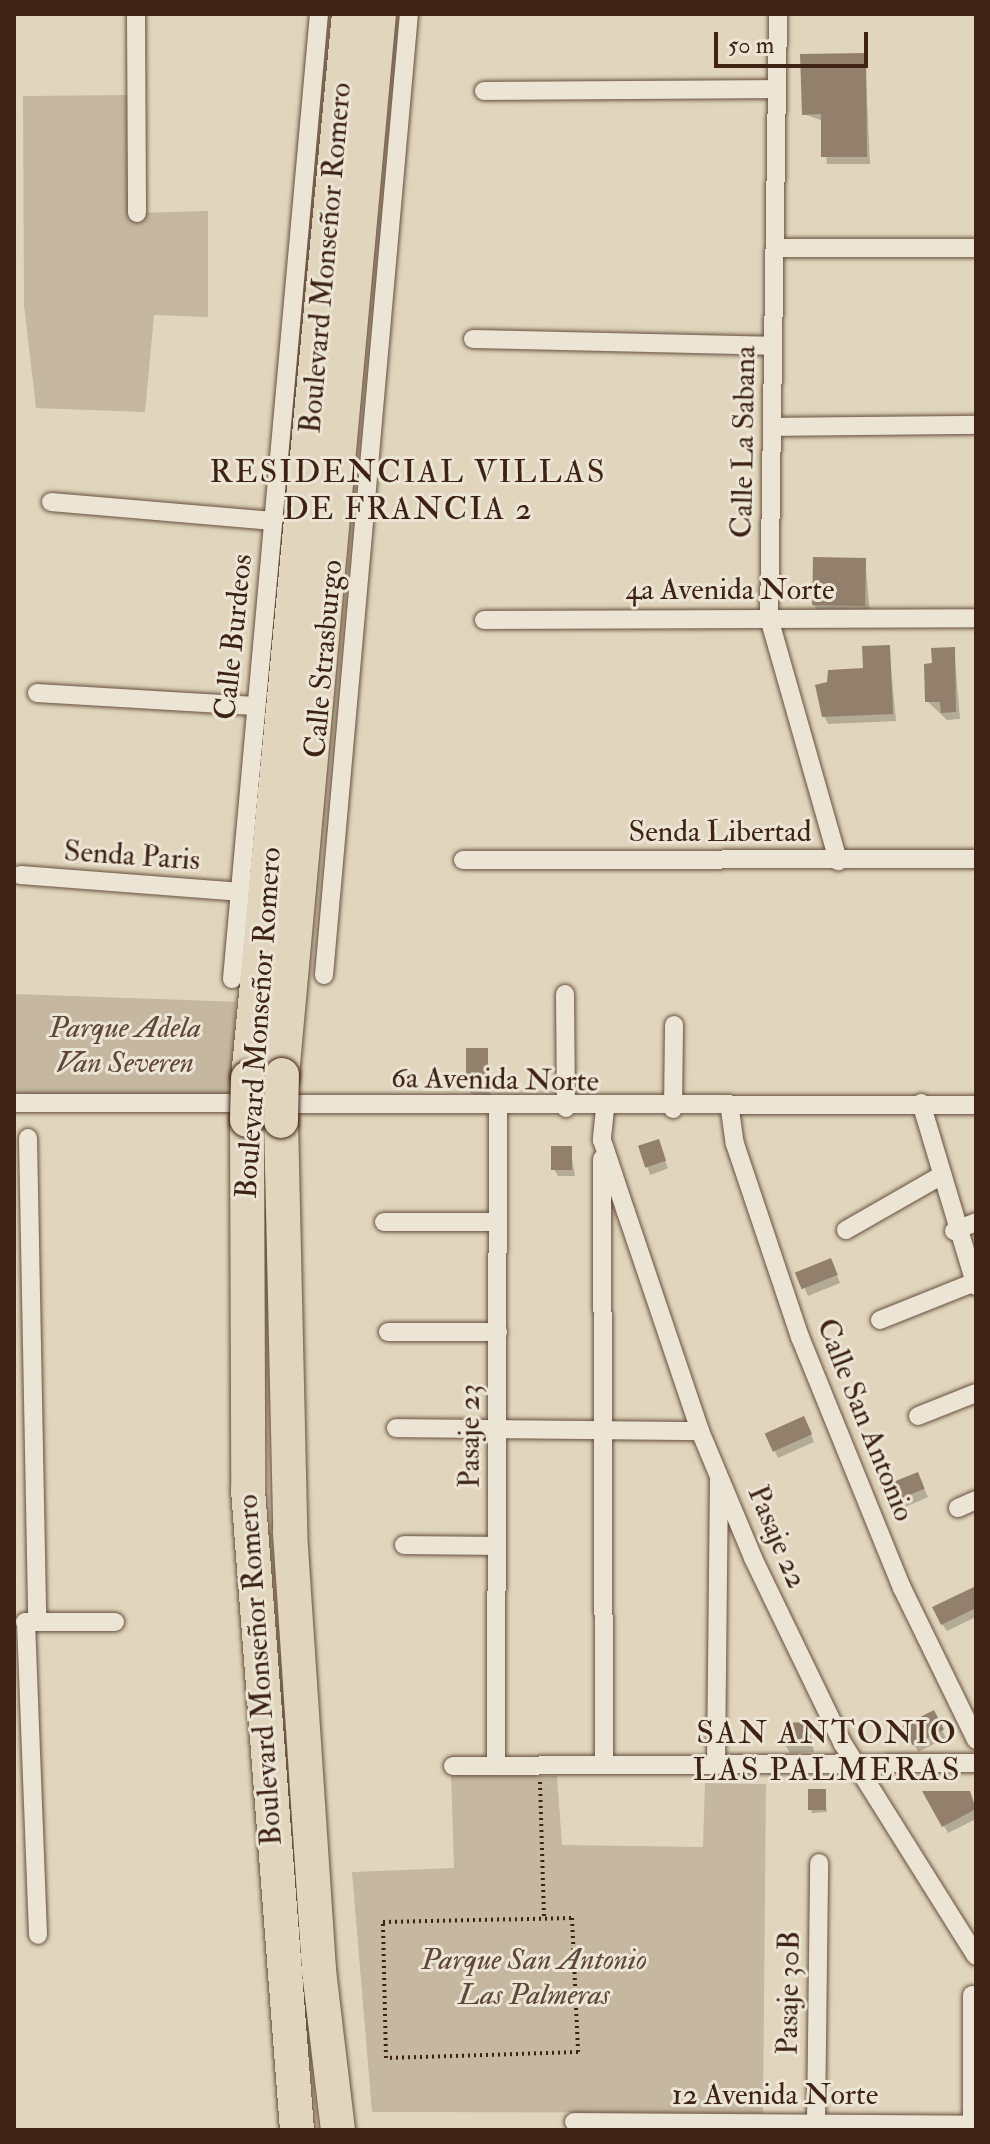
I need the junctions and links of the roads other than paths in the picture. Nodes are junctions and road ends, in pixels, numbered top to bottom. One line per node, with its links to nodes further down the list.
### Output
1 (136, 14): 9 (street)
2 (319, 14): 17 (street, Calle Burdeos)
3 (349, 14): 83 (highway, Boulevard Monseñor Romero, bridge)
4 (379, 14): 84 (highway, Boulevard Monseñor Romero, bridge)
5 (409, 14): 28 (street, Calle Strasburgo)
6 (778, 14): 7 (street, Calle La Sabana)
7 (777, 89): 8 (street); 10 (street, Calle La Sabana)
8 (484, 91)
9 (137, 213)
10 (775, 248): 11 (street); 13 (street, Calle La Sabana)
11 (976, 248)
12 (473, 339): 13 (street)
13 (773, 346): 15 (street, Calle La Sabana)
14 (976, 425): 15 (street)
15 (772, 427): 18 (street, Calle La Sabana)
16 (51, 502): 17 (street)
17 (273, 521): 22 (street, Calle Burdeos)
18 (769, 618): 19 (street, 4a Avenida Norte); 20 (street, 4a Avenida Norte); 25 (street, Calle La Sabana)
19 (976, 618)
20 (484, 620)
21 (37, 693): 22 (street)
22 (255, 706): 27 (street, Calle Burdeos)
23 (976, 859): 25 (street, Senda Libertad)
24 (463, 860): 25 (street, Senda Libertad)
25 (838, 861)
26 (20, 875): 27 (street, Senda Paris)
27 (239, 892): 29 (street, Calle Burdeos)
28 (324, 975)
29 (232, 979)
30 (565, 994): 36 (street)
31 (674, 1025): 38 (street)
32 (14, 1103): 35 (street, 6a Avenida Norte)
33 (921, 1103): 34 (street, 6a Avenida Norte); 39 (street, 6a Avenida Norte); 42 (street)
34 (976, 1105)
35 (498, 1108): 36 (street, 6a Avenida Norte); 44 (street, Pasaje 23)
36 (566, 1108): 37 (street, 6a Avenida Norte)
37 (605, 1109): 38 (street, 6a Avenida Norte); 41 (street, Pasaje 22)
38 (673, 1109): 39 (street, 6a Avenida Norte)
39 (730, 1110): 65 (street, Calle San Antonio)
40 (28, 1138): 63 (street)
41 (602, 1140): 56 (street); 57 (street, Pasaje 22)
42 (942, 1175): 46 (street); 47 (street)
43 (384, 1222): 44 (street)
44 (498, 1222): 51 (street, Pasaje 23)
45 (976, 1222): 47 (street)
46 (846, 1230)
47 (954, 1231): 48 (street)
48 (975, 1284): 49 (street)
49 (880, 1320)
50 (388, 1332): 51 (street)
51 (498, 1332): 55 (street, Pasaje 23)
52 (976, 1393): 53 (street)
53 (918, 1416)
54 (396, 1428): 55 (street)
55 (498, 1430): 56 (street); 62 (street, Pasaje 23)
56 (603, 1430): 57 (street); 69 (street)
57 (700, 1431): 58 (street, Pasaje 22)
58 (721, 1477): 67 (street, Pasaje 22); 70 (street)
59 (976, 1500): 60 (street)
60 (958, 1508)
61 (404, 1545): 62 (street)
62 (497, 1546): 68 (street, Pasaje 23)
63 (26, 1622): 64 (street); 73 (street)
64 (115, 1622)
65 (976, 1740)
66 (976, 1763): 67 (street)
67 (856, 1764): 70 (street); 74 (street, Pasaje 22)
68 (496, 1765): 69 (street); 71 (street)
69 (604, 1765): 70 (street)
70 (716, 1765)
71 (453, 1766)
72 (819, 1863): 77 (street, Pasaje 30B)
73 (38, 1935)
74 (976, 1956)
75 (972, 1995): 78 (street)
76 (574, 2122): 79 (street, 12 Avenida Norte)
77 (816, 2124): 80 (street, 12 Avenida Norte); 81 (street, 12 Avenida Norte)
78 (974, 2125): 82 (street, 12 Avenida Norte)
79 (650, 2126): 80 (street, 12 Avenida Norte)
80 (755, 2127)
81 (840, 2127): 82 (street, 12 Avenida Norte)
82 (941, 2127)
83 (297, 2130)
84 (338, 2130)

